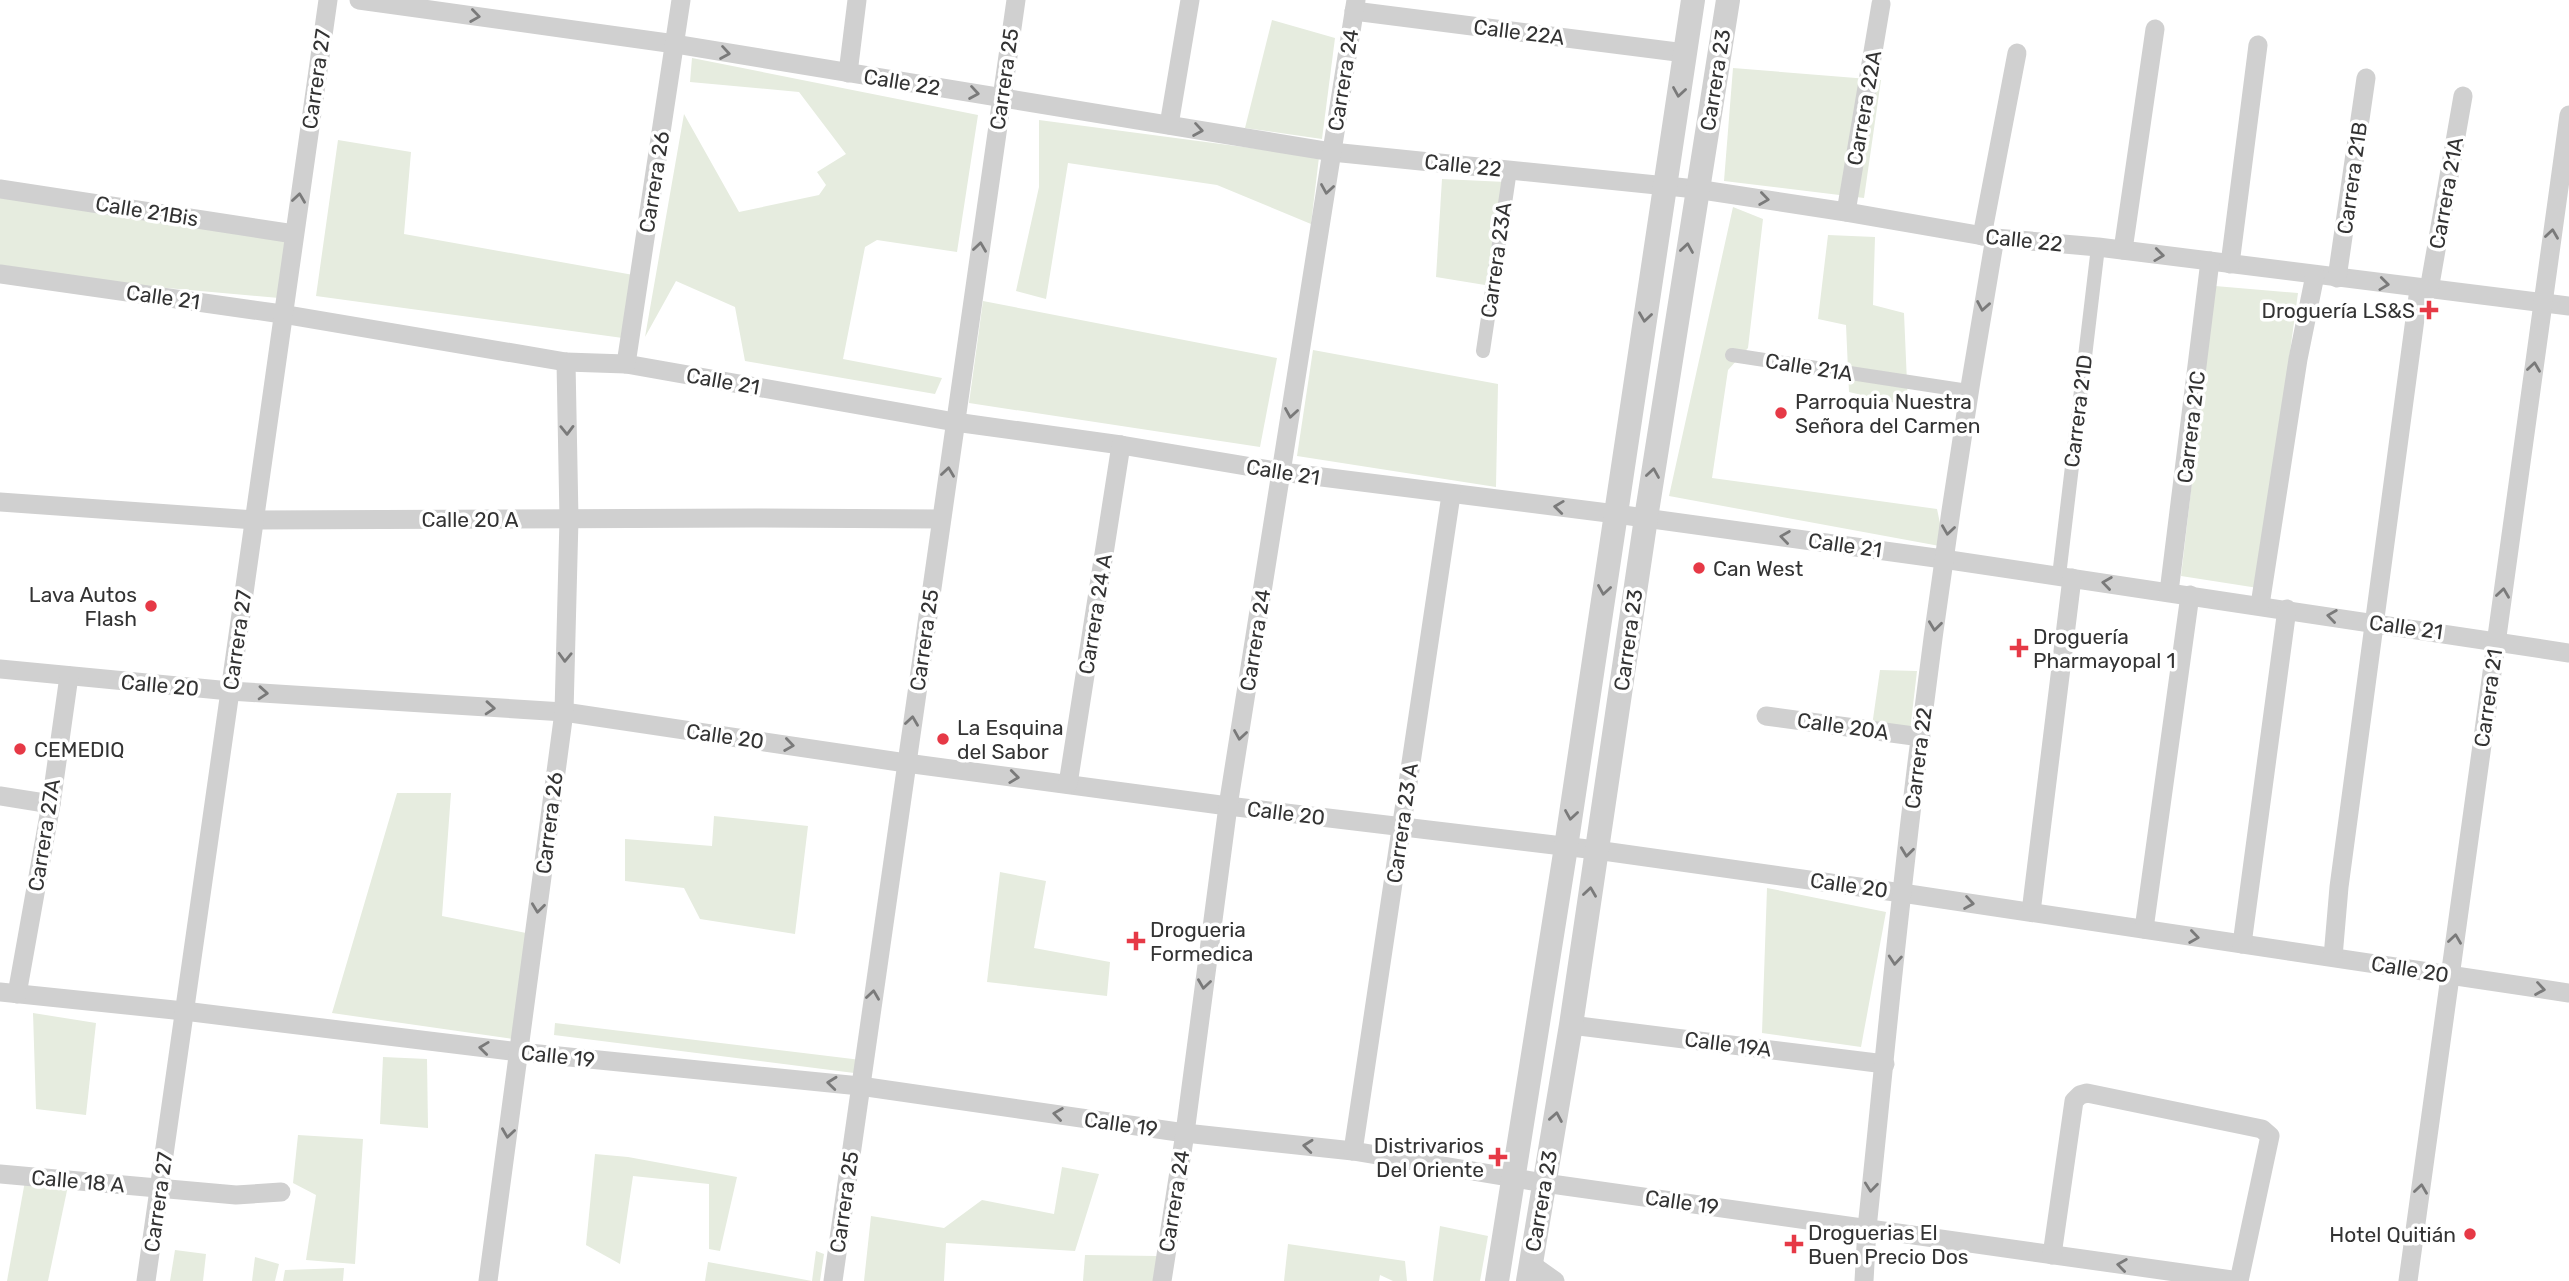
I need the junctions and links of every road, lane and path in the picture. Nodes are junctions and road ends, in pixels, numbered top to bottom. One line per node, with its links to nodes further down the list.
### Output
1 (328, 0): 28 (street, Carrera 27, one-way to 1)
2 (359, 0): 12 (street, Calle 22, one-way to 12)
3 (681, 0): 12 (street, Carrera 26)
4 (857, 0): 16 (street)
5 (1016, 0): 19 (street, Carrera 25)
6 (1189, 0): 21 (street)
7 (1693, 0): 14 (street, Carrera 23)
8 (1728, 0): 26 (street, Carrera 23)
9 (1881, 4): 27 (street, Carrera 22A)
10 (1355, 6): 14 (street, Calle 22A); 22 (street, Carrera 24)
11 (2155, 29): 31 (street)
12 (675, 44): 16 (street, Calle 22, one-way to 16); 44 (street, Carrera 26)
13 (2258, 45): 33 (street)
14 (1685, 52): 24 (street, Carrera 23, one-way to 24)
15 (2017, 52): 29 (street, Carrera 22)
16 (848, 73): 19 (street, Calle 22, one-way to 19)
17 (2366, 78): 36 (street, Carrera 21B)
18 (2463, 96): 37 (street, Carrera 21A)
19 (1002, 98): 21 (street, Calle 22); 46 (street, Carrera 25, one-way to 19)
20 (2569, 115): 38 (street, Carrera 21, one-way to 20)
21 (1169, 125): 22 (street, Calle 22, one-way to 22)
22 (1332, 152): 23 (street, Calle 22); 48 (street, Carrera 24, one-way to 48)
23 (1510, 170): 24 (street, Calle 22); 41 (street, Carrera 23A)
24 (1665, 186): 26 (street, Calle 22); 51 (street, Carrera 23, one-way to 51)
25 (0, 188): 28 (street, Calle 21Bis)
26 (1696, 189): 27 (street, Calle 22, one-way to 27); 52 (street, Carrera 23, one-way to 26)
27 (1846, 212): 29 (street, Calle 22)
28 (294, 233): 40 (street, Carrera 27)
29 (1988, 237): 30 (street, Calle 22); 45 (street, Carrera 22, one-way to 45)
30 (2098, 247): 31 (street, Calle 22); 57 (street, Carrera 21D)
31 (2123, 250): 32 (street, Calle 22, one-way to 32)
32 (2210, 261): 33 (street, Calle 22); 58 (street, Carrera 21C)
33 (2230, 264): 35 (street, Calle 22)
34 (0, 274): 40 (street, Calle 21)
35 (2315, 275): 36 (street, Calle 22); 60 (street)
36 (2337, 278): 37 (street, Calle 22, one-way to 37)
37 (2424, 289): 38 (street, Calle 22); 62 (street, Carrera 21A)
38 (2543, 301): 39 (street, Calle 22); 63 (street, Carrera 21, one-way to 38)
39 (2569, 306)
40 (282, 314): 43 (street, Calle 21); 55 (street, Carrera 27)
41 (1483, 351)
42 (1732, 355): 45 (street, Calle 21A)
43 (566, 362): 44 (street, Calle 21); 53 (street, Carrera 26, one-way to 53)
44 (626, 364): 46 (street, Calle 21)
45 (1968, 391): 56 (street, Carrera 22, one-way to 56)
46 (955, 422): 47 (street, Calle 21); 54 (street, Carrera 25, one-way to 46)
47 (1121, 445): 48 (street, Calle 21); 72 (street, Carrera 24 A)
48 (1282, 472): 49 (street, Calle 21); 75 (street, Carrera 24, one-way to 75)
49 (1451, 495): 51 (street, Calle 21, one-way to 49); 76 (street, Carrera 23 A)
50 (0, 502): 55 (street, Calle 20 A)
51 (1616, 514): 52 (street, Calle 21); 77 (street, Carrera 23, one-way to 77)
52 (1646, 518): 56 (street, Calle 21, one-way to 52); 78 (street, Carrera 23)
53 (569, 519): 54 (street, Calle 20 A); 55 (street, Calle 20 A); 68 (street, Carrera 26, one-way to 68)
54 (941, 519): 71 (street, Carrera 25, one-way to 54)
55 (255, 520): 67 (street, Carrera 27)
56 (1943, 559): 57 (street, Calle 21); 70 (street, Carrera 22, one-way to 70)
57 (2066, 577): 58 (street, Calle 21, one-way to 57); 80 (street)
58 (2169, 592): 59 (street, Calle 21)
59 (2190, 595): 60 (street, Calle 21); 81 (street)
60 (2260, 605): 61 (street, Calle 21)
61 (2287, 610): 62 (street, Calle 21, one-way to 61); 82 (street)
62 (2375, 622): 63 (street, Calle 21); 83 (street, Carrera 21A)
63 (2496, 640): 64 (street, Calle 21); 84 (street, Carrera 21, one-way to 63)
64 (2569, 653)
65 (0, 669): 66 (street, Calle 20)
66 (69, 676): 67 (street, Calle 20); 74 (street, Carrera 27A)
67 (230, 691): 68 (street, Calle 20, one-way to 68); 87 (street, Carrera 27)
68 (564, 712): 71 (street, Calle 20, one-way to 71); 89 (street, Carrera 26, one-way to 89)
69 (1766, 716): 70 (street, Calle 20A)
70 (1921, 737): 79 (street, Carrera 22, one-way to 79)
71 (906, 763): 72 (street, Calle 20, one-way to 72); 91 (street, Carrera 25, one-way to 71)
72 (1068, 784): 75 (street, Calle 20)
73 (0, 796): 74 (street)
74 (51, 804): 85 (street, Carrera 27A)
75 (1228, 806): 76 (street, Calle 20); 92 (street, Carrera 24, one-way to 92)
76 (1402, 827): 77 (street, Calle 20); 93 (street, Carrera 23 A)
77 (1566, 847): 78 (street, Calle 20); 95 (street, Carrera 23)
78 (1596, 850): 79 (street, Calle 20); 88 (street, Carrera 23, one-way to 78)
79 (1902, 892): 80 (street, Calle 20, one-way to 80); 90 (street, Carrera 22, one-way to 90)
80 (2031, 912): 81 (street, Calle 20)
81 (2144, 929): 82 (street, Calle 20, one-way to 82)
82 (2242, 944): 83 (street, Calle 20)
83 (2333, 957): 84 (street, Calle 20)
84 (2451, 975): 86 (street, Calle 20, one-way to 86); 111 (street, Carrera 21, one-way to 84)
85 (9, 993): 87 (street, Calle 19)
86 (2569, 993)
87 (184, 1011): 89 (street, Calle 19, one-way to 87); 97 (street, Carrera 27)
88 (1571, 1025): 90 (street, Calle 19A); 96 (street, Carrera 23, one-way to 88)
89 (519, 1052): 91 (street, Calle 19, one-way to 89); 104 (street, Carrera 26, one-way to 104)
90 (1885, 1064): 99 (street, Carrera 22, one-way to 99)
91 (860, 1086): 92 (street, Calle 19, one-way to 91); 105 (street, Carrera 25)
92 (1185, 1133): 93 (street, Calle 19, one-way to 92); 106 (street, Carrera 24)
93 (1353, 1151): 95 (street, Calle 19)
94 (0, 1174): 97 (street, Calle 18 A)
95 (1513, 1178): 96 (street, Calle 19); 107 (street, Carrera 23)
96 (1545, 1183): 99 (street, Calle 19); 101 (street, Carrera 23)
97 (160, 1188): 98 (street, Calle 18 A); 103 (street, Carrera 27)
98 (281, 1192)
99 (1867, 1228): 100 (street, Calle 19); 109 (street, Carrera 22)
100 (2052, 1255): 102 (street, Calle 19, one-way to 100); 110 (street)
101 (1530, 1273): 108 (street)
102 (2197, 1278): 110 (street, Calle 19)
103 (146, 1281)
104 (488, 1281)
105 (833, 1281)
106 (1162, 1281)
107 (1497, 1281)
108 (1555, 1281)
109 (1864, 1281)
110 (2239, 1281)
111 (2409, 1281)

